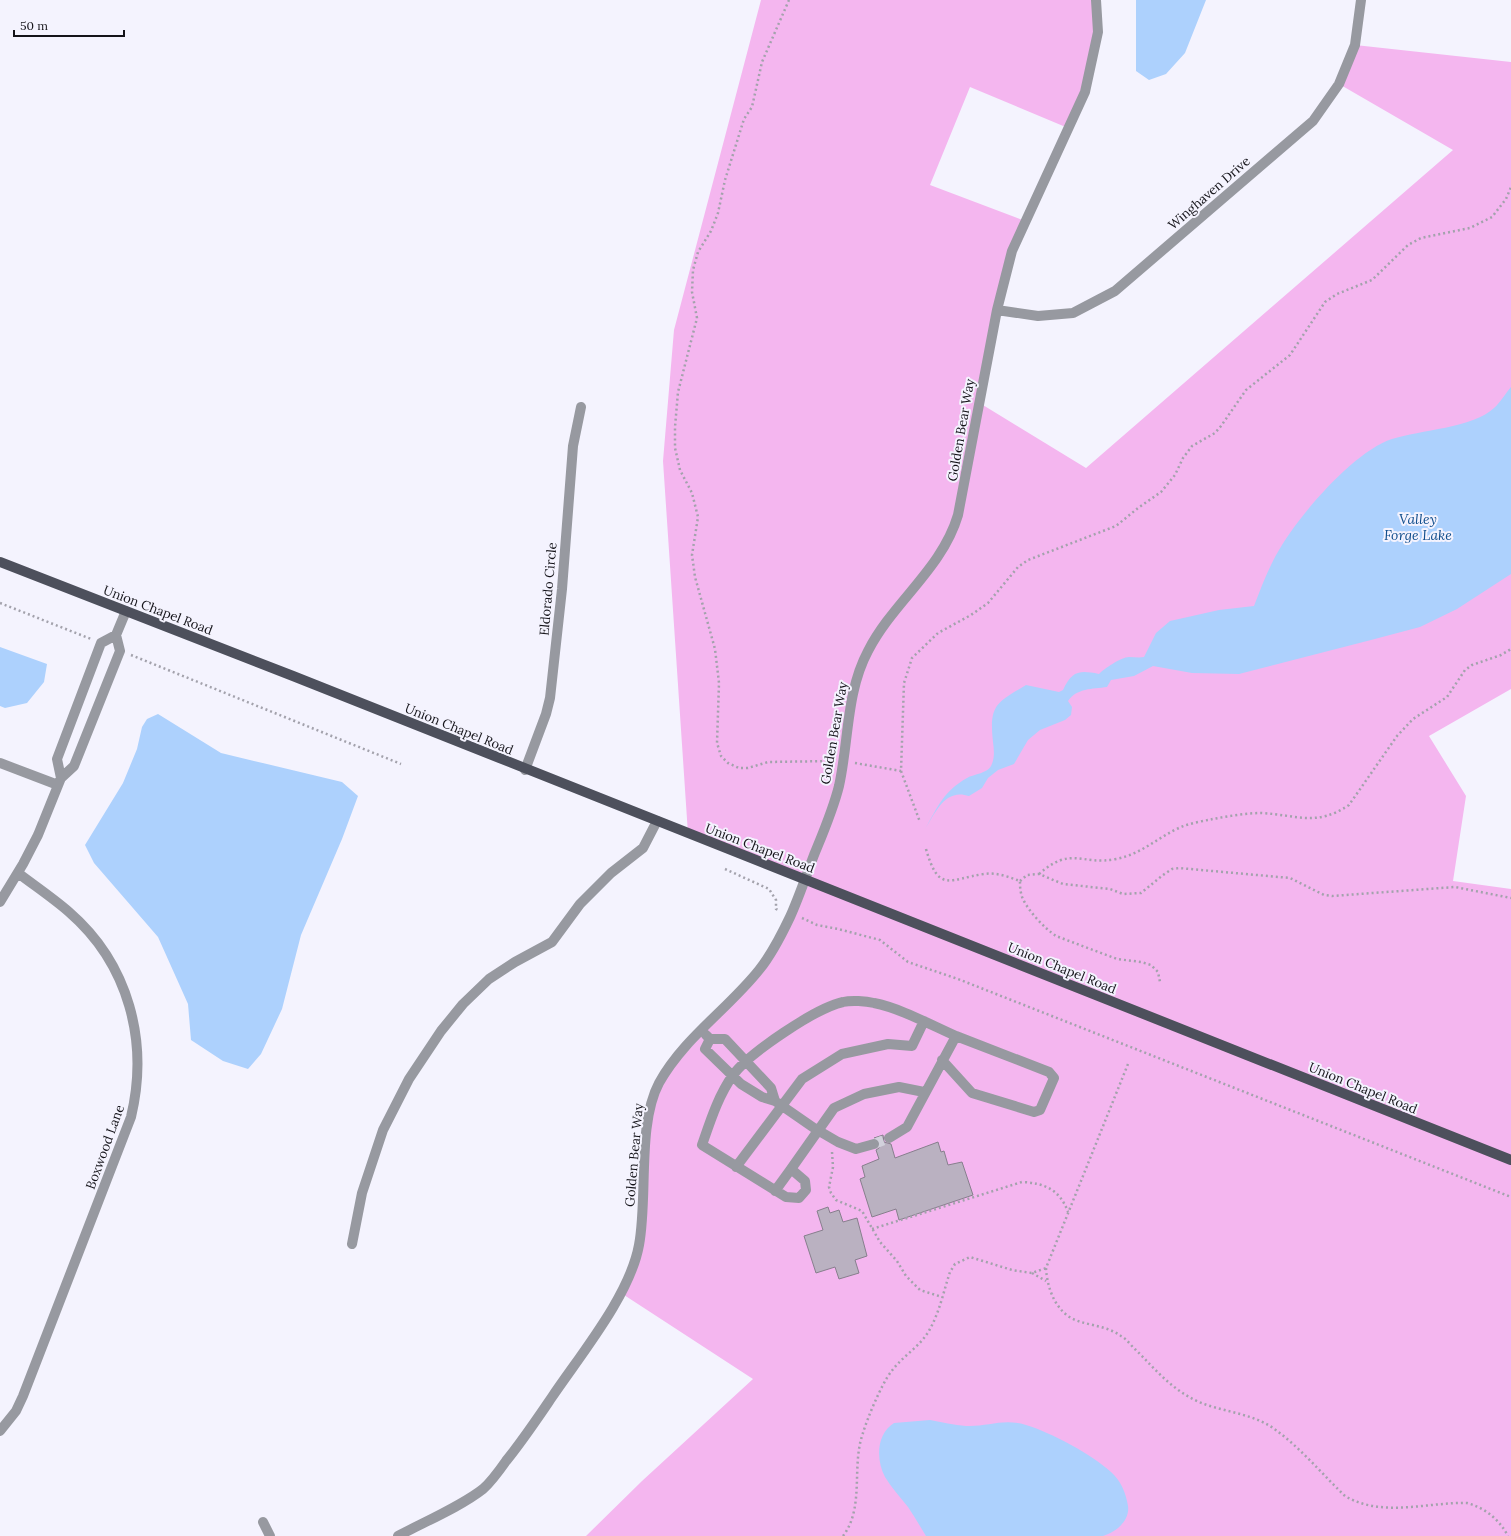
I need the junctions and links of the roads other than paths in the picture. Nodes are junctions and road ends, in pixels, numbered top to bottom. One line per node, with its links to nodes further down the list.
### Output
1 (1096, 0): 3 (street, Golden Bear Way)
2 (1362, 0): 3 (street, Winghaven Drive)
3 (997, 310): 13 (street, Golden Bear Way)
4 (581, 407): 9 (street, Eldorado Circle)
5 (0, 562): 6 (main road, Union Chapel Road)
6 (126, 611): 7 (street); 9 (main road, Union Chapel Road)
7 (116, 635): 10 (street); 10 (street)
8 (0, 763): 10 (street)
9 (525, 770): 11 (main road, Union Chapel Road)
10 (59, 782): 12 (street)
11 (657, 821): 13 (main road, Union Chapel Road); 31 (street)
12 (18, 873): 14 (street); 32 (street, Boxwood Lane)
13 (804, 880): 16 (street, Golden Bear Way); 27 (main road, Union Chapel Road)
14 (0, 902)
15 (924, 1021): 17 (street); 20 (street); 23 (street)
16 (701, 1029): 18 (street); 35 (street, Golden Bear Way)
17 (956, 1036): 19 (street); 19 (street)
18 (710, 1039): 20 (street); 21 (street)
19 (942, 1060): 22 (street)
20 (745, 1062): 21 (street); 23 (street)
21 (732, 1076): 23 (street); 28 (street)
22 (924, 1092): 24 (street); 25 (street)
23 (778, 1103): 24 (street); 28 (street)
24 (817, 1130): 26 (street); 29 (street)
25 (889, 1138)
26 (874, 1144)
27 (1511, 1160)
28 (736, 1167): 30 (street)
29 (791, 1169): 30 (street); 30 (street)
30 (775, 1191)
31 (352, 1244)
32 (0, 1431)
33 (263, 1522): 34 (street)
34 (270, 1536)
35 (398, 1536)

